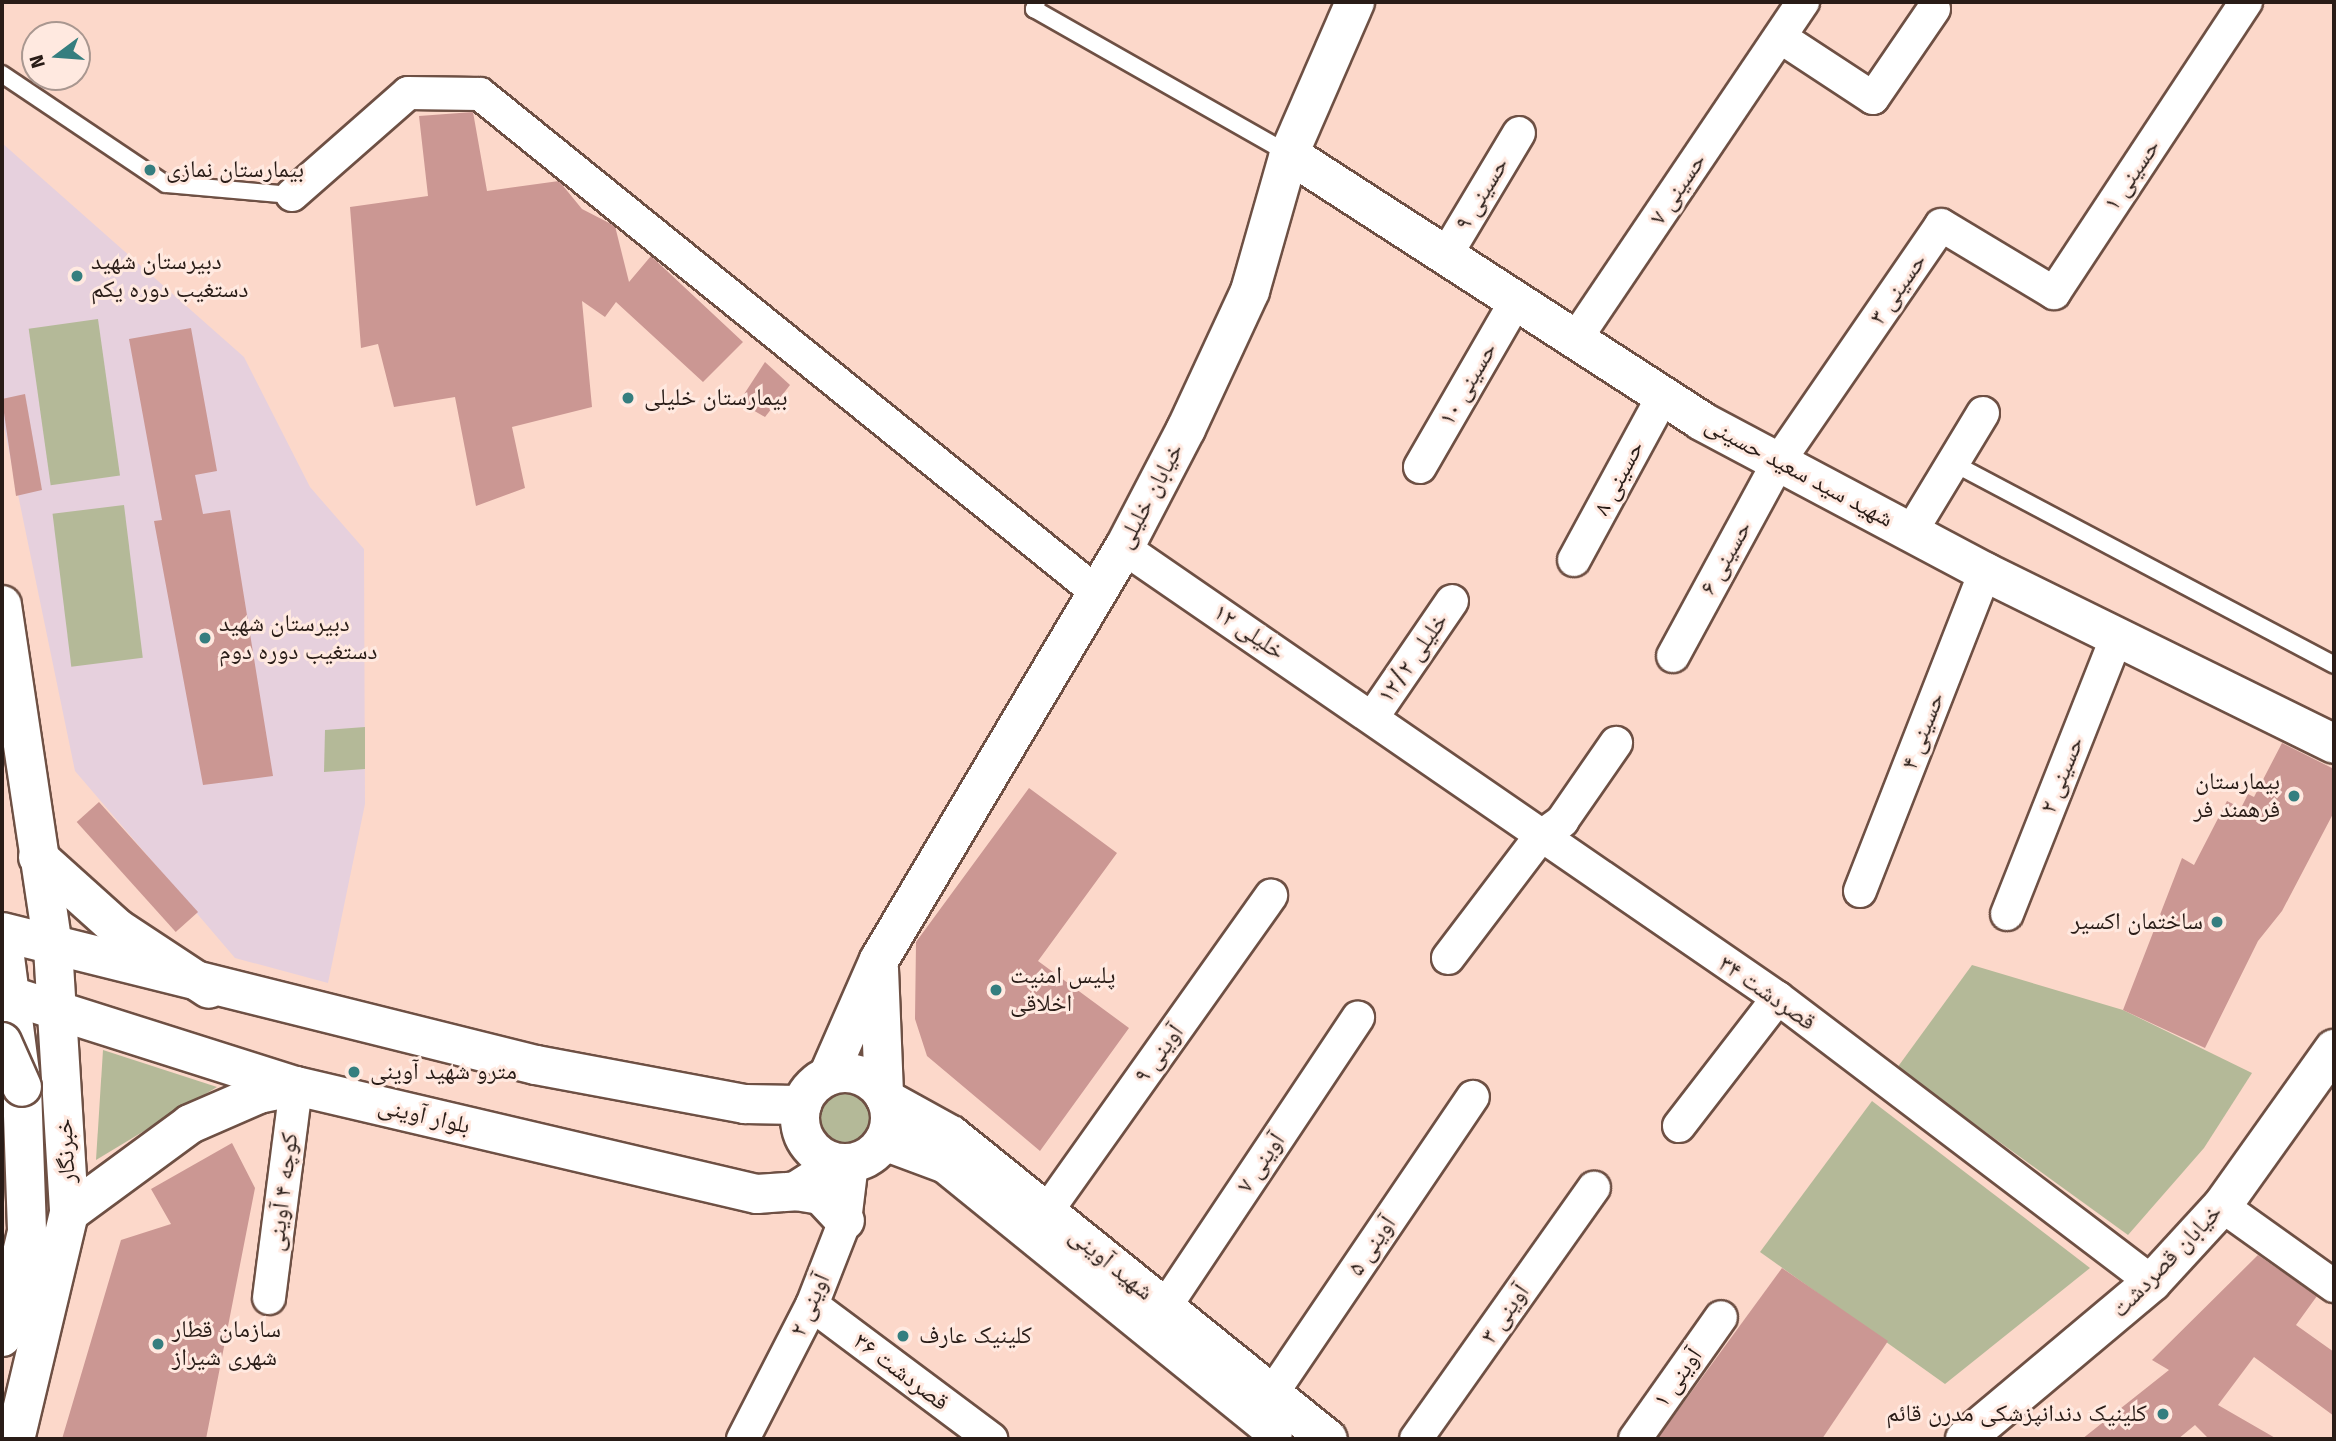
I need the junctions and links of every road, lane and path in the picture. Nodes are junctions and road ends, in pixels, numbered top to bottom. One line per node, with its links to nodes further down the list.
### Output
1 (1037, 2): 9 (lane)
2 (1355, 2): 9 (street, خیابان خلیلی)
3 (1803, 2): 6 (street, ۷ حسینی)
4 (2246, 2): 12 (street, ۱ حسینی)
5 (1934, 9): 6 (street)
6 (1780, 37): 14 (street, ۷ حسینی)
7 (2, 74): 10 (lane)
8 (1519, 134): 11 (street, ۹ حسینی)
9 (1289, 154): 11 (street, شهید سید سعید حسینی); 21 (street, خیابان خلیلی)
10 (292, 195): 24 (street)
11 (1446, 255): 13 (street, شهید سید سعید حسینی)
12 (2054, 293): 17 (street, ۳ حسینی)
13 (1516, 300): 14 (street, شهید سید سعید حسینی); 19 (street, ۱۰ حسینی)
14 (1576, 340): 15 (street, شهید سید سعید حسینی)
15 (1663, 396): 17 (street, شهید سید سعید حسینی); 22 (street, ۸ حسینی)
16 (1983, 413): 18 (street)
17 (1779, 461): 20 (street, شهید سید سعید حسینی); 28 (street, ۶ حسینی)
18 (1953, 463): 20 (street); 29 (lane)
19 (1420, 467)
20 (1911, 532): 23 (street, شهید سید سعید حسینی)
21 (1124, 548): 24 (street, خیابان خلیلی); 30 (street, ۱۲ خلیلی)
22 (1574, 560)
23 (1985, 572): 27 (street, شهید سید سعید حسینی); 35 (street, ۴ حسینی)
24 (1094, 590): 41 (street, خیابان خلیلی)
25 (1452, 601): 30 (street, ۱۲/۲ خلیلی)
26 (2, 605): 34 (street, خبرنگار)
27 (2117, 636): 32 (street, شهید سید سعید حسینی); 37 (street, ۲ حسینی)
28 (1673, 656)
29 (2334, 665)
30 (1374, 715): 33 (street, قصردشت ۳۴)
31 (1616, 743): 33 (street)
32 (2334, 744)
33 (1539, 838): 40 (street); 44 (street, قصردشت ۳۴)
34 (38, 857): 39 (street, خبرنگار); 42 (street)
35 (1860, 891)
36 (1271, 896): 61 (street, ۹ آوینی)
37 (2007, 914)
38 (2, 933): 39 (street); 43 (street, خبرنگار)
39 (53, 948): 42 (street); 45 (street, خبرنگار)
40 (1448, 958)
41 (879, 960): 49 (street, خیابان خلیلی); 52 (street)
42 (209, 989): 54 (street)
43 (5, 994): 45 (street, بلوار آوینی); 51 (street, خبرنگار)
44 (1778, 998): 55 (street); 64 (street, قصردشت ۳۴)
45 (58, 1011): 50 (street, بلوار آوینی); 62 (street, خبرنگار)
46 (1358, 1018): 68 (street, ۷ آوینی)
47 (2, 1042): 51 (street, bridge)
48 (2331, 1060): 60 (street, خیابان قصردشت)
49 (828, 1076): 52 (street); 54 (street)
50 (296, 1086): 59 (street, بلوار آوینی); 62 (street); 66 (street, کوچه ۴ آوینی)
51 (22, 1087): 70 (street, خبرنگار)
52 (885, 1097): 56 (street); 61 (street, شهید آوینی)
53 (1473, 1097): 71 (street, ۵ آوینی)
54 (802, 1105): 57 (street)
55 (1679, 1126)
56 (884, 1141): 57 (street); 75 (street, شهید آوینی)
57 (846, 1163): 59 (street, بلوار آوینی); 63 (street, ۲ آوینی)
58 (1594, 1188): 77 (street, ۳ آوینی)
59 (796, 1191): 63 (street)
60 (2222, 1206): 64 (street, خیابان قصردشت); 65 (street)
61 (1046, 1211): 68 (street, شهید آوینی)
62 (69, 1213): 72 (street, خبرنگار)
63 (845, 1221): 67 (street, ۲ آوینی)
64 (2152, 1282): 79 (street, خیابان قصردشت)
65 (2334, 1286)
66 (269, 1298)
67 (812, 1305): 73 (street, ۲ آوینی); 74 (street, ۳۶ قصردشت)
68 (1165, 1307): 71 (street, شهید آوینی)
69 (1721, 1317): 78 (street, ۱ آوینی)
70 (2, 1337)
71 (1271, 1395): 76 (street, شهید آوینی)
72 (15, 1439)
73 (743, 1439)
74 (991, 1439)
75 (1284, 1439)
76 (1328, 1439)
77 (1416, 1439)
78 (1635, 1439)
79 (1965, 1439)

